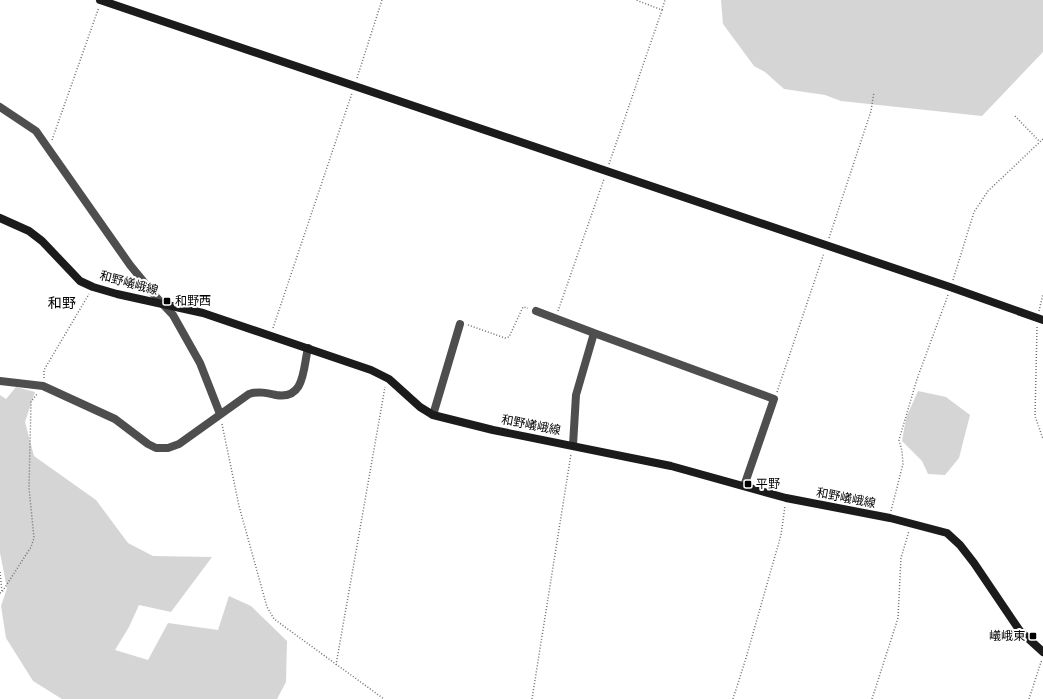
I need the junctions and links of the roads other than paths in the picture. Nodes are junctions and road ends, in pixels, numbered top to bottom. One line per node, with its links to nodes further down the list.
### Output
1 (100, 0): 6 (main road)
2 (0, 107): 4 (street)
3 (0, 218): 4 (main road, 和野嶬峨線)
4 (165, 305): 9 (main road, 和野嶬峨線); 11 (street)
5 (536, 311): 8 (street)
6 (1040, 319)
7 (460, 324): 12 (street)
8 (594, 333): 13 (street); 14 (street)
9 (308, 348): 11 (street); 12 (main road, 和野嶬峨線)
10 (0, 381): 11 (street)
11 (220, 414)
12 (433, 415): 13 (main road, 和野嶬峨線)
13 (573, 445): 14 (main road, 和野嶬峨線)
14 (744, 486): 15 (main road, 和野嶬峨線)
15 (1043, 652)

